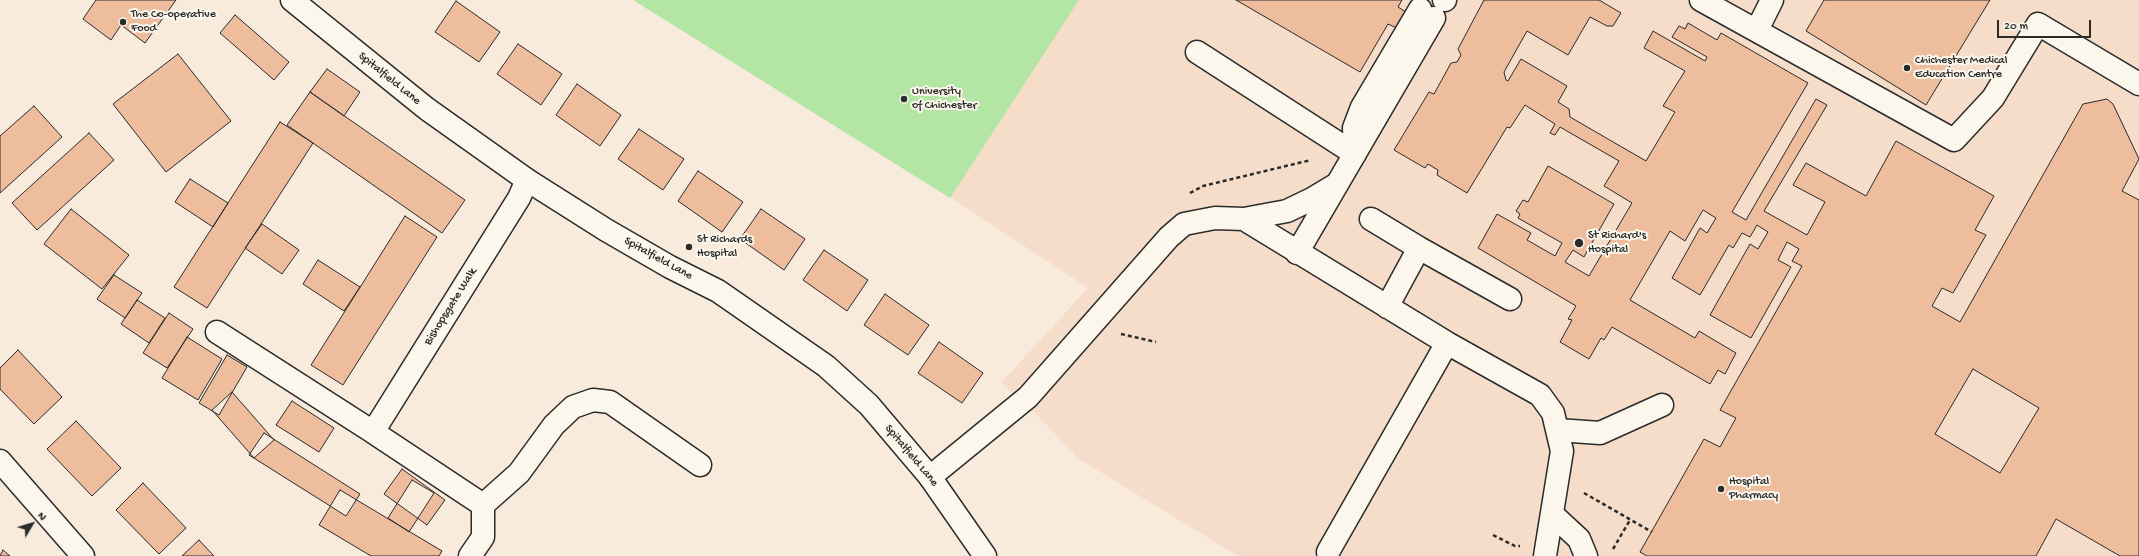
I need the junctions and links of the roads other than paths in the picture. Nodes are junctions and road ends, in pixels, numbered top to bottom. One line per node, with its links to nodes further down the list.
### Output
1 (292, 0): 9 (main road, Spitalfield Lane)
2 (1701, 0): 5 (main road)
3 (1772, 0): 5 (main road)
4 (1436, 7): 8 (main road)
5 (1757, 30): 7 (main road)
6 (1197, 52): 8 (main road)
7 (2139, 84)
8 (1355, 154): 10 (main road)
9 (527, 180): 22 (main road, Bishopsgate Walk); 25 (main road, Spitalfield Lane)
10 (1338, 182): 11 (main road); 14 (main road)
11 (1244, 219): 14 (main road); 25 (main road)
12 (1371, 219): 13 (main road)
13 (1419, 248): 15 (main road); 16 (main road)
14 (1297, 253): 16 (main road)
15 (1510, 299)
16 (1387, 307): 18 (main road)
17 (217, 332): 22 (main road)
18 (1452, 346): 20 (main road); 21 (main road); 28 (main road)
19 (1662, 405): 21 (main road)
20 (1422, 408)
21 (1558, 430): 27 (main road)
22 (373, 432): 26 (main road)
23 (0, 461): 29 (main road)
24 (700, 465): 26 (main road)
25 (930, 477): 31 (main road, Spitalfield Lane)
26 (483, 505): 30 (main road)
27 (1552, 514): 32 (main road); 33 (main road)
28 (1328, 552)
29 (82, 556)
30 (470, 556)
31 (985, 556)
32 (1545, 556)
33 (1586, 556)

